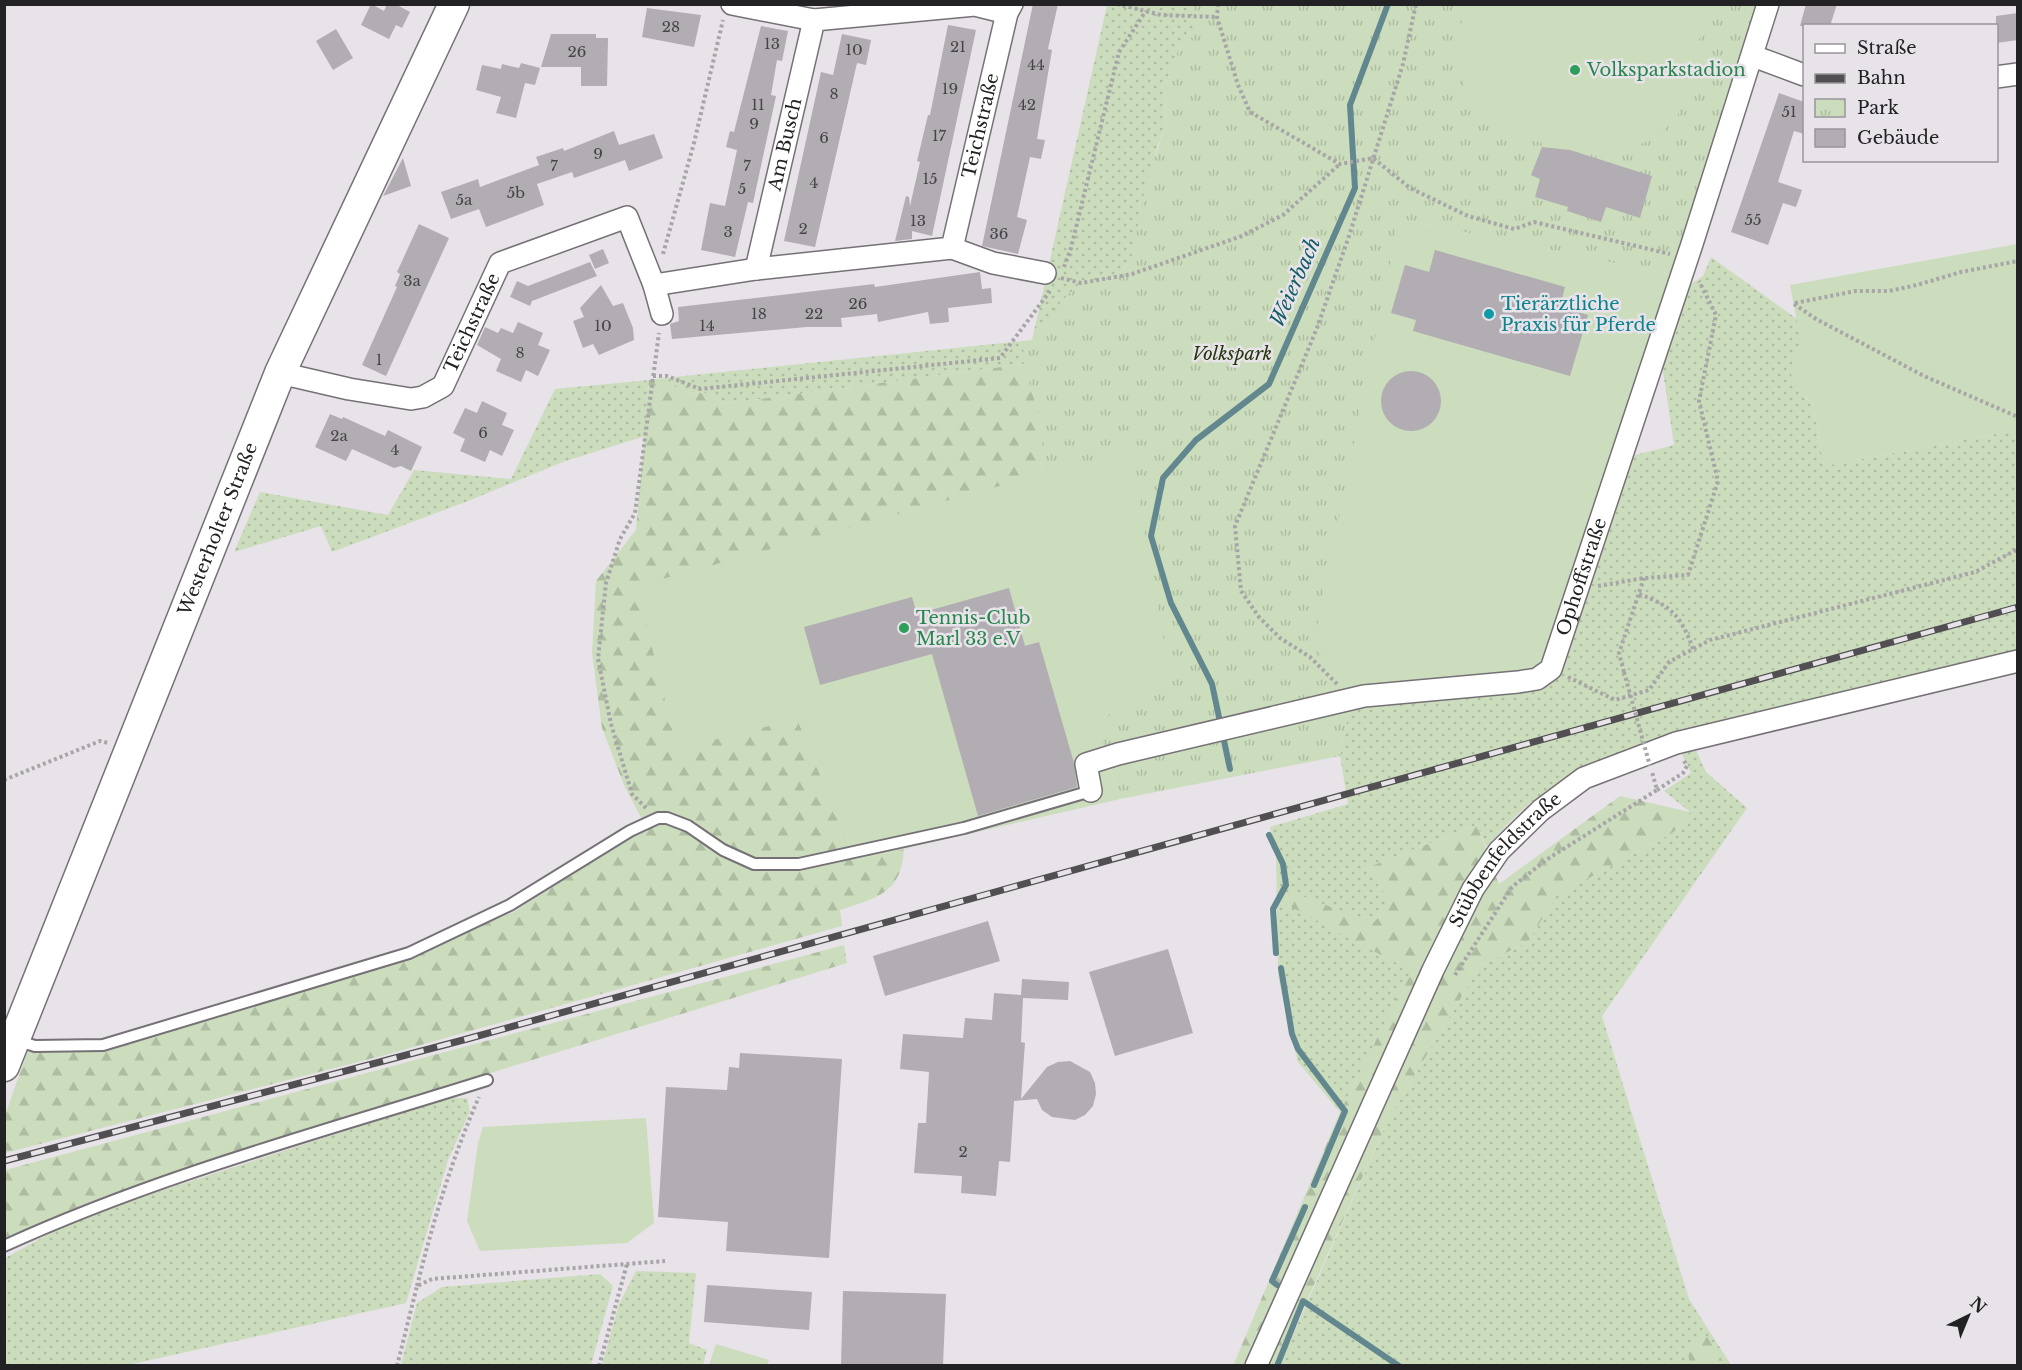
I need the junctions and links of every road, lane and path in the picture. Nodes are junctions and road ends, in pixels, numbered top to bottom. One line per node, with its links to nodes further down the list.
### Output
1 (454, 4): 24 (main road, Westerholter Straße)
2 (1117, 4): 8 (path)
3 (1218, 4): 9 (path)
4 (1416, 4): 15 (path)
5 (1768, 4): 11 (street, Ophoffstraße)
6 (1010, 9): 10 (street); 17 (street, Teichstraße)
7 (728, 10): 10 (street); 22 (path)
8 (1146, 11): 9 (path); 21 (path)
9 (1217, 16): 16 (path)
10 (814, 20): 20 (street, Am Busch)
11 (1754, 56): 13 (street); 18 (street, Ophoffstraße)
12 (2018, 74): 14 (street)
13 (1803, 75)
14 (1998, 77)
15 (1371, 158): 16 (path); 18 (path); 34 (path)
16 (1340, 164): 21 (path)
17 (952, 248): 20 (street); 21 (street)
18 (1688, 258): 28 (path); 33 (street, Ophoffstraße)
19 (2018, 261): 26 (path)
20 (756, 269): 22 (street)
21 (1053, 275): 25 (path)
22 (654, 285): 23 (street, Teichstraße); 24 (street, Teichstraße)
23 (662, 314): 25 (path)
24 (280, 373): 35 (main road, Westerholter Straße)
25 (653, 376): 40 (path)
26 (2018, 417)
27 (2018, 549): 31 (path)
28 (1644, 578): 29 (path); 30 (path)
29 (1599, 586)
30 (1639, 594): 31 (path); 38 (path, bridge)
31 (1693, 649): 33 (path)
32 (2018, 661): 41 (street, Stübbenfeldstraße)
33 (1551, 669): 34 (street)
34 (1352, 699): 39 (street)
35 (129, 748): 37 (path); 42 (main road, Westerholter Straße)
36 (1683, 772): 38 (path)
37 (4, 780)
38 (1657, 790): 41 (path)
39 (1091, 791): 40 (lane)
40 (658, 818): 42 (lane)
41 (1433, 970): 50 (street, Stübbenfeldstraße)
42 (10, 1053)
43 (487, 1080): 44 (lane); 47 (path)
44 (4, 1246)
45 (665, 1261): 46 (path)
46 (627, 1264): 47 (path); 49 (path)
47 (417, 1286): 48 (path)
48 (397, 1365)
49 (599, 1365)
50 (1256, 1365)

